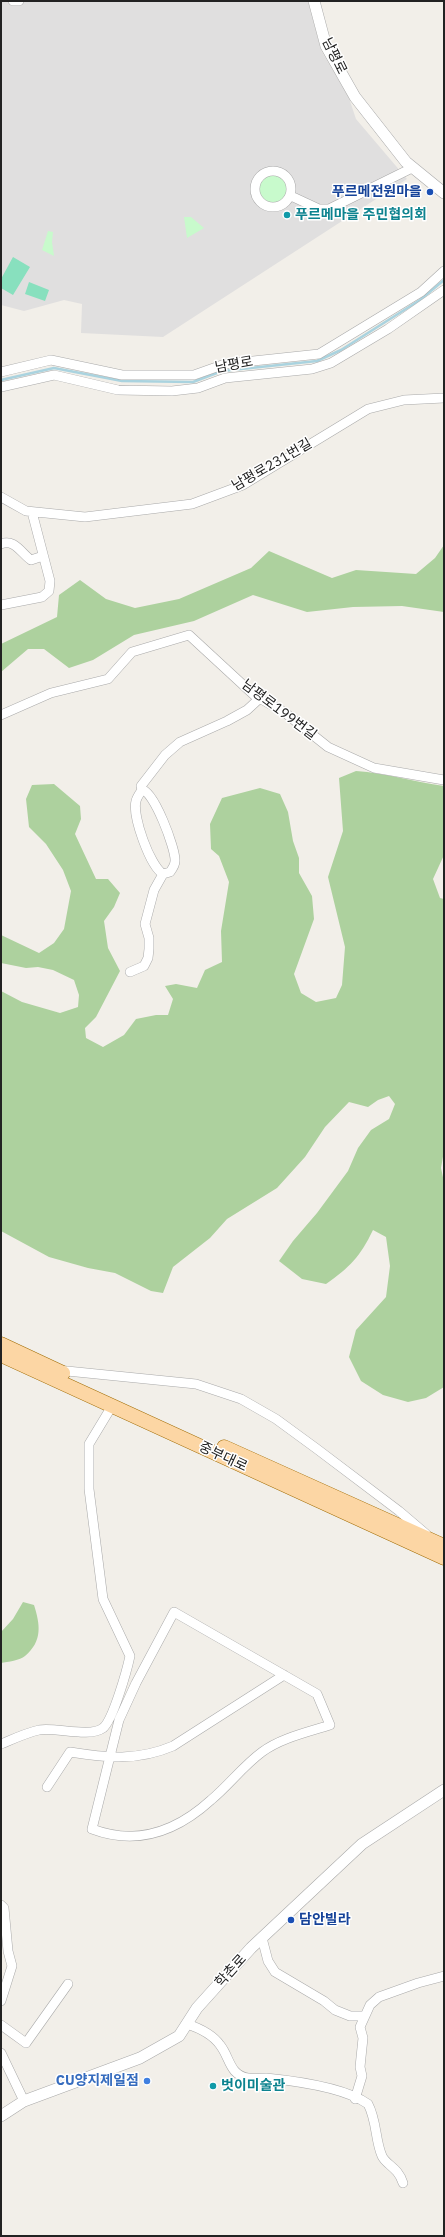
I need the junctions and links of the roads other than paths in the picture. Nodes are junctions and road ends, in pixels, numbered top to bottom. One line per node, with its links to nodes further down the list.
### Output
1 (13, 1): 2 (street)
2 (19, 1)
3 (314, 1): 4 (street, 남평로)
4 (412, 168): 5 (street, 남평로); 6 (street)
5 (444, 193)
6 (291, 196): 6 (street)
7 (444, 270): 9 (street, 남평로)
8 (444, 290): 10 (street, 남평로)
9 (1, 372)
10 (1, 387)
11 (444, 398): 13 (street, 남평로231번길)
12 (1, 497): 13 (street, 남평로231번길)
13 (32, 512): 15 (street)
14 (1, 544): 15 (street)
15 (44, 556): 16 (street)
16 (1, 605)
17 (260, 698): 18 (street, 남평로199번길); 19 (street, 남평로199번길); 20 (street)
18 (1, 715)
19 (444, 780)
20 (142, 790): 21 (street); 21 (street)
21 (163, 874): 22 (street)
22 (130, 972)
23 (1, 1344): 27 (main road, 중부대로)
24 (1, 1355): 26 (main road, 중부대로)
25 (1, 1363): 26 (street)
26 (21, 1364): 28 (main road, 중부대로)
27 (56, 1370): 29 (main road, 중부대로); 29 (street)
28 (112, 1406): 30 (main road, 중부대로); 32 (street)
29 (439, 1543)
30 (444, 1558)
31 (284, 1675): 33 (street); 35 (street); 35 (street)
32 (124, 1678): 33 (street); 34 (street)
33 (136, 1683): 35 (street)
34 (1, 1744)
35 (110, 1758): 36 (street)
36 (47, 1787)
37 (444, 1790): 39 (street, 학촌로)
38 (1, 1904): 43 (street)
39 (262, 1938): 45 (street); 46 (street, 학촌로)
40 (444, 1976): 45 (street)
41 (1, 1980): 43 (street)
42 (68, 1984): 47 (street)
43 (5, 1989): 44 (street)
44 (1, 2001)
45 (364, 2016): 49 (street)
46 (187, 2024): 49 (street); 50 (street, 학촌로)
47 (1, 2025)
48 (1, 2054): 50 (street)
49 (355, 2099): 52 (street)
50 (24, 2101): 51 (street, 학촌로)
51 (1, 2116)
52 (403, 2183)

